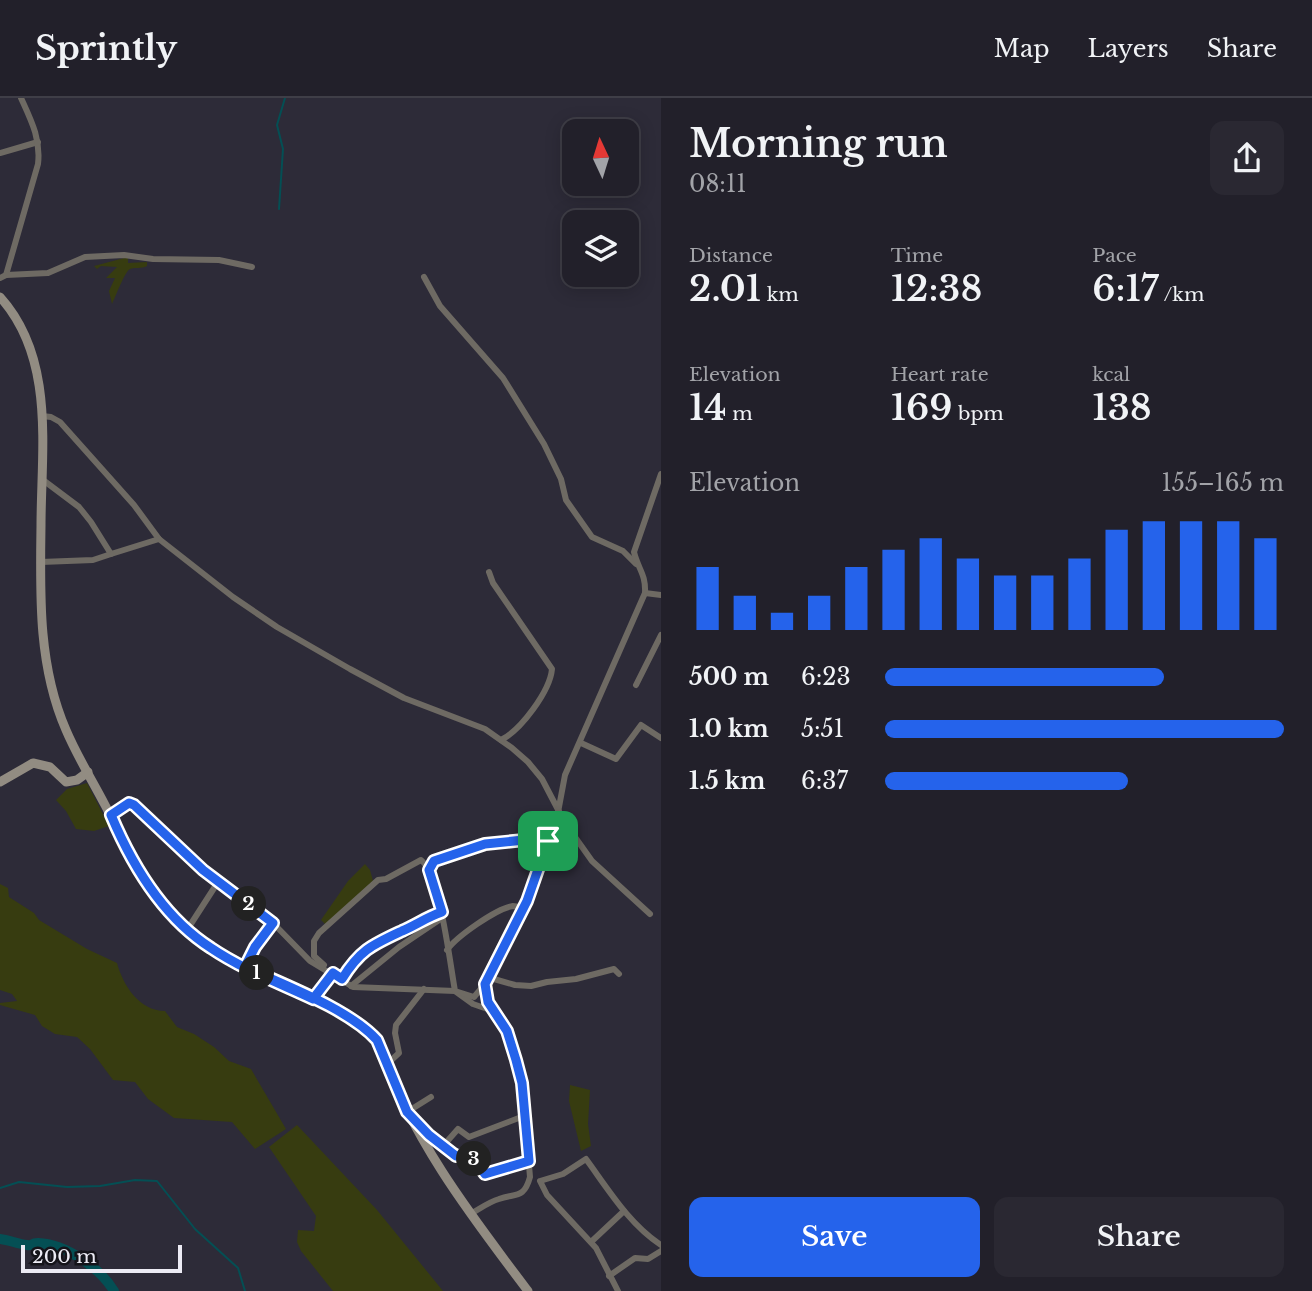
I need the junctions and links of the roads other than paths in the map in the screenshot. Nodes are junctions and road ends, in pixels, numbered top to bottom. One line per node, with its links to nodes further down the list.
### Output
1 (21, 98): 2 (street)
2 (38, 142): 3 (street); 5 (street)
3 (0, 153)
4 (252, 267): 5 (street)
5 (3, 277)
6 (424, 277): 14 (street)
7 (0, 297): 8 (main road)
8 (42, 416): 10 (main road); 11 (street)
9 (661, 474): 14 (street)
10 (43, 480): 12 (street); 13 (main road)
11 (159, 538): 12 (street); 21 (street)
12 (111, 554): 13 (street)
13 (41, 562): 23 (main road)
14 (637, 565): 16 (street)
15 (489, 572): 21 (street)
16 (645, 593): 17 (street); 22 (street)
17 (661, 595)
18 (661, 635): 19 (street)
19 (636, 685)
20 (661, 738): 22 (street)
21 (500, 740): 25 (street)
22 (581, 743): 25 (street)
23 (88, 772): 24 (main road); 26 (main road)
24 (0, 782)
25 (559, 812): 27 (street); 31 (street)
26 (111, 815): 29 (street); 34 (main road)
27 (548, 841): 28 (street); 30 (street)
28 (429, 870): 32 (street); 37 (street)
29 (218, 882): 33 (street); 34 (street)
30 (524, 908): 35 (street); 40 (street)
31 (650, 914)
32 (442, 915): 35 (street); 39 (street); 41 (street)
33 (274, 924): 36 (street); 37 (street)
34 (187, 930): 36 (main road)
35 (447, 950): 43 (street)
36 (245, 967): 44 (main road)
37 (331, 973): 39 (street); 44 (street)
38 (619, 974): 40 (street)
39 (342, 979): 41 (street)
40 (486, 981): 43 (street); 45 (street)
41 (351, 986): 42 (street)
42 (424, 989): 43 (street); 46 (street)
43 (454, 990): 45 (street)
44 (313, 999): 46 (main road)
45 (493, 1011): 49 (street)
46 (386, 1065): 48 (main road)
47 (431, 1097): 48 (street)
48 (407, 1112): 50 (street); 53 (main road)
49 (524, 1116): 50 (street); 51 (street)
50 (443, 1146): 51 (street)
51 (529, 1161): 53 (street)
52 (624, 1211): 54 (street); 54 (street); 55 (street)
53 (472, 1213): 58 (main road)
54 (591, 1242): 57 (street)
55 (661, 1245)
56 (661, 1251): 57 (street)
57 (608, 1276): 59 (street)
58 (528, 1291)
59 (618, 1291)

